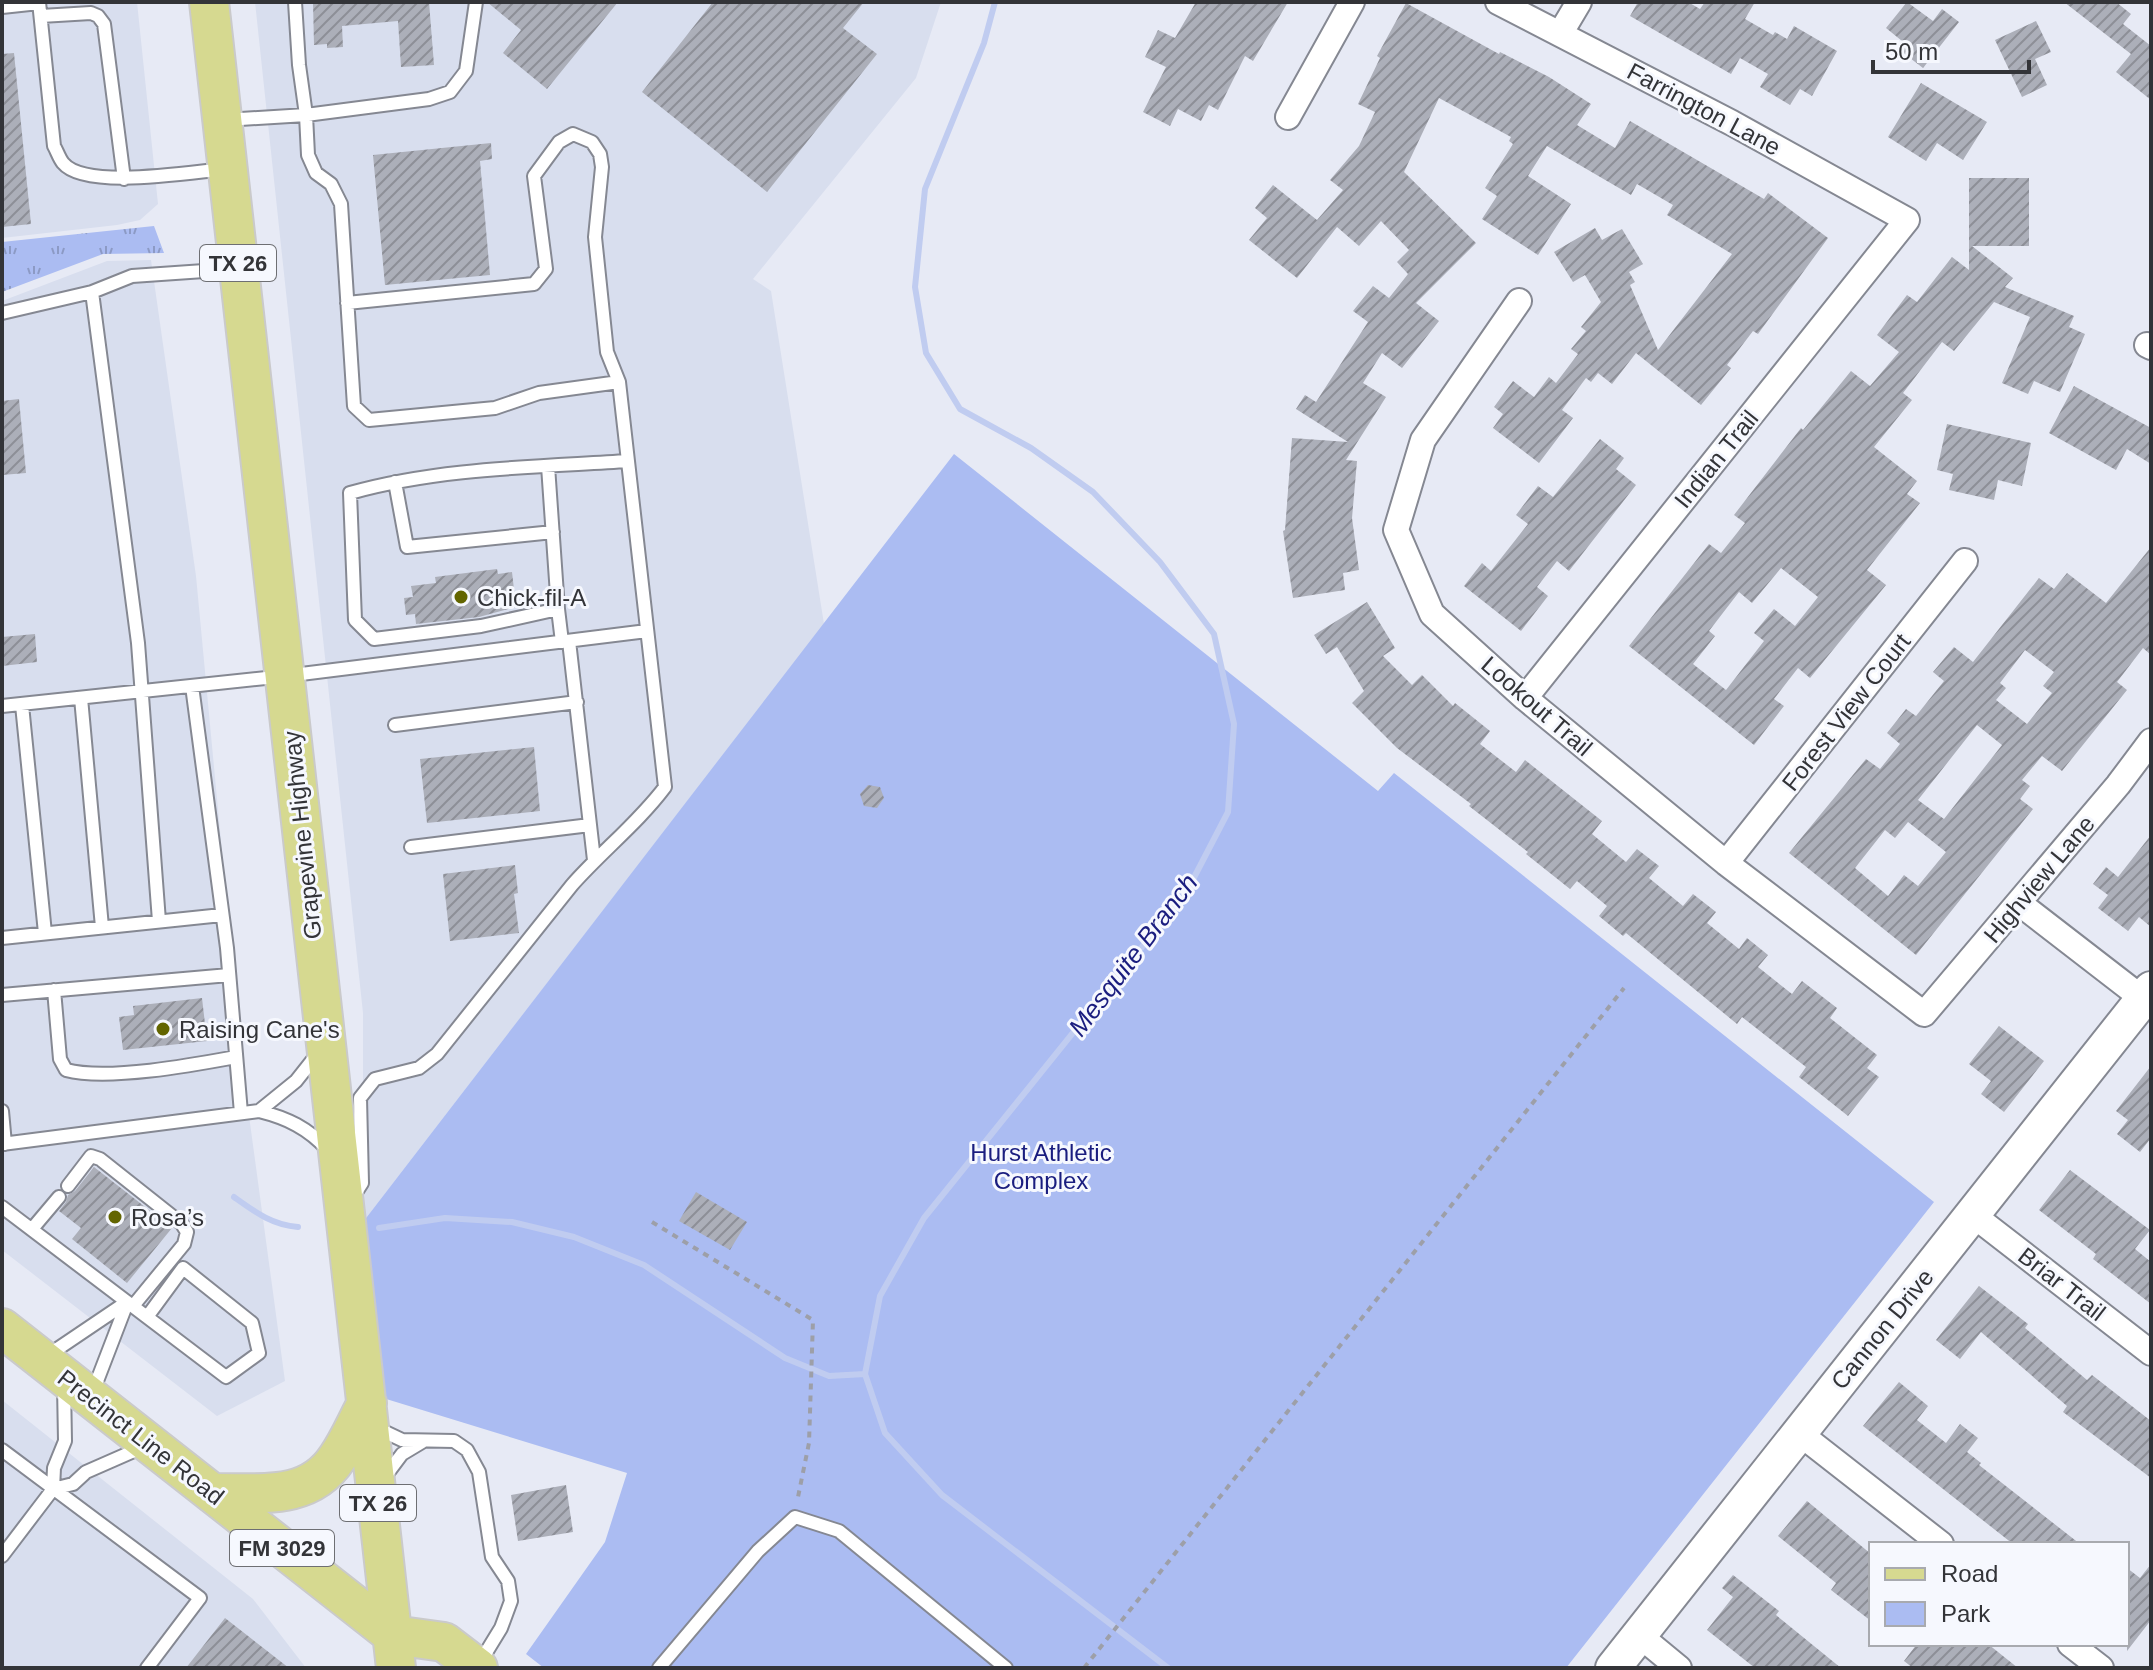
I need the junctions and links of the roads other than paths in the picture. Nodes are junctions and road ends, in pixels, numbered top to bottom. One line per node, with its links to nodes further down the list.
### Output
1 (209, 2): 12 (main road, Grapevine Highway / TX 26)
2 (295, 2): 10 (lane)
3 (476, 2): 10 (lane)
4 (1352, 2): 11 (street)
5 (1498, 2): 9 (street, Farrington Lane)
6 (1579, 2): 9 (street)
7 (2, 7): 8 (lane)
8 (40, 7): 14 (lane); 14 (lane)
9 (1560, 34): 15 (street, Farrington Lane)
10 (306, 115): 12 (lane); 19 (lane)
11 (1288, 117)
12 (222, 121): 13 (main road, Grapevine Highway / TX 26)
13 (228, 168): 14 (lane); 16 (main road, Grapevine Highway / TX 26)
14 (124, 179)
15 (1907, 220): 34 (street, Indian Trail)
16 (239, 269): 17 (lane); 30 (main road, Grapevine Highway / TX 26)
17 (92, 292): 20 (lane); 32 (lane)
18 (1519, 301): 34 (street, Lookout Trail)
19 (347, 303): 21 (lane); 21 (lane)
20 (2, 313)
21 (619, 382): 22 (lane)
22 (628, 461): 23 (lane); 28 (lane)
23 (548, 466): 24 (lane); 25 (lane)
24 (395, 482): 25 (lane); 27 (lane)
25 (553, 532): 27 (lane)
26 (1965, 561): 43 (street, Forest View Court)
27 (558, 609): 29 (lane)
28 (647, 631): 29 (lane); 42 (lane)
29 (566, 642): 30 (lane); 35 (lane)
30 (285, 676): 31 (lane); 55 (main road, Grapevine Highway / TX 26)
31 (192, 686): 32 (lane); 45 (lane)
32 (140, 692): 33 (lane); 46 (lane)
33 (81, 698): 36 (lane); 47 (lane)
34 (1525, 698): 43 (street, Lookout Trail)
35 (577, 702): 38 (lane); 40 (lane)
36 (22, 705): 37 (lane); 48 (lane)
37 (2, 706)
38 (395, 725)
39 (2151, 741): 44 (street, Highview Lane)
40 (590, 825): 41 (lane); 42 (lane)
41 (411, 847)
42 (594, 860): 65 (lane)
43 (1726, 863): 54 (street, Lookout Trail)
44 (2019, 903): 53 (street); 54 (street, Highview Lane)
45 (222, 915): 46 (lane); 50 (lane)
46 (159, 921): 47 (lane)
47 (102, 927): 48 (lane)
48 (45, 933): 49 (lane)
49 (2, 938)
50 (229, 975): 51 (lane); 56 (lane)
51 (54, 990): 52 (lane); 56 (lane)
52 (2, 995)
53 (2148, 998): 66 (street, Cannon Drive)
54 (1924, 1014)
55 (326, 1044): 58 (lane); 61 (main road, Grapevine Highway / TX 26)
56 (236, 1057): 59 (lane)
57 (2, 1111): 60 (lane)
58 (259, 1111): 59 (lane); 61 (lane)
59 (241, 1113): 60 (lane)
60 (4, 1144)
61 (340, 1171): 65 (main road, Grapevine Highway / TX 26)
62 (68, 1186): 68 (lane)
63 (59, 1197): 67 (lane)
64 (2, 1207): 67 (lane)
65 (345, 1211): 73 (main road, Grapevine Highway / TX 26)
66 (1973, 1215): 71 (street, Briar Trail); 74 (street, Cannon Drive)
67 (32, 1229): 68 (lane)
68 (130, 1304): 69 (lane); 72 (lane); 72 (lane)
69 (147, 1317): 69 (lane)
70 (2, 1328): 72 (main road, Precinct Line Road / FM 3029)
71 (2151, 1353)
72 (65, 1377): 76 (main road, Precinct Line Road / FM 3029); 78 (lane)
73 (367, 1410): 75 (lane); 79 (main road); 80 (main road, Grapevine Highway / TX 26)
74 (1799, 1433): 81 (street); 83 (street, Cannon Drive)
75 (422, 1441): 80 (lane); 88 (lane)
76 (151, 1445): 78 (lane); 79 (main road, Precinct Line Road / FM 3029)
77 (2, 1450): 78 (lane)
78 (53, 1489): 82 (lane); 86 (lane)
79 (212, 1493): 85 (main road, Precinct Line Road / FM 3029)
80 (377, 1496): 85 (main road, Grapevine Highway / TX 26)
81 (1938, 1542)
82 (2, 1556)
83 (1639, 1635): 91 (street, Cannon Drive); 92 (street)
84 (2073, 1646): 93 (street)
85 (394, 1651): 87 (main road, Precinct Line Road / FM 3029); 88 (main road)
86 (147, 1668)
87 (413, 1668)
88 (477, 1668)
89 (659, 1668): 90 (lane)
90 (1006, 1668)
91 (1613, 1668)
92 (1679, 1668)
93 (2101, 1668)

